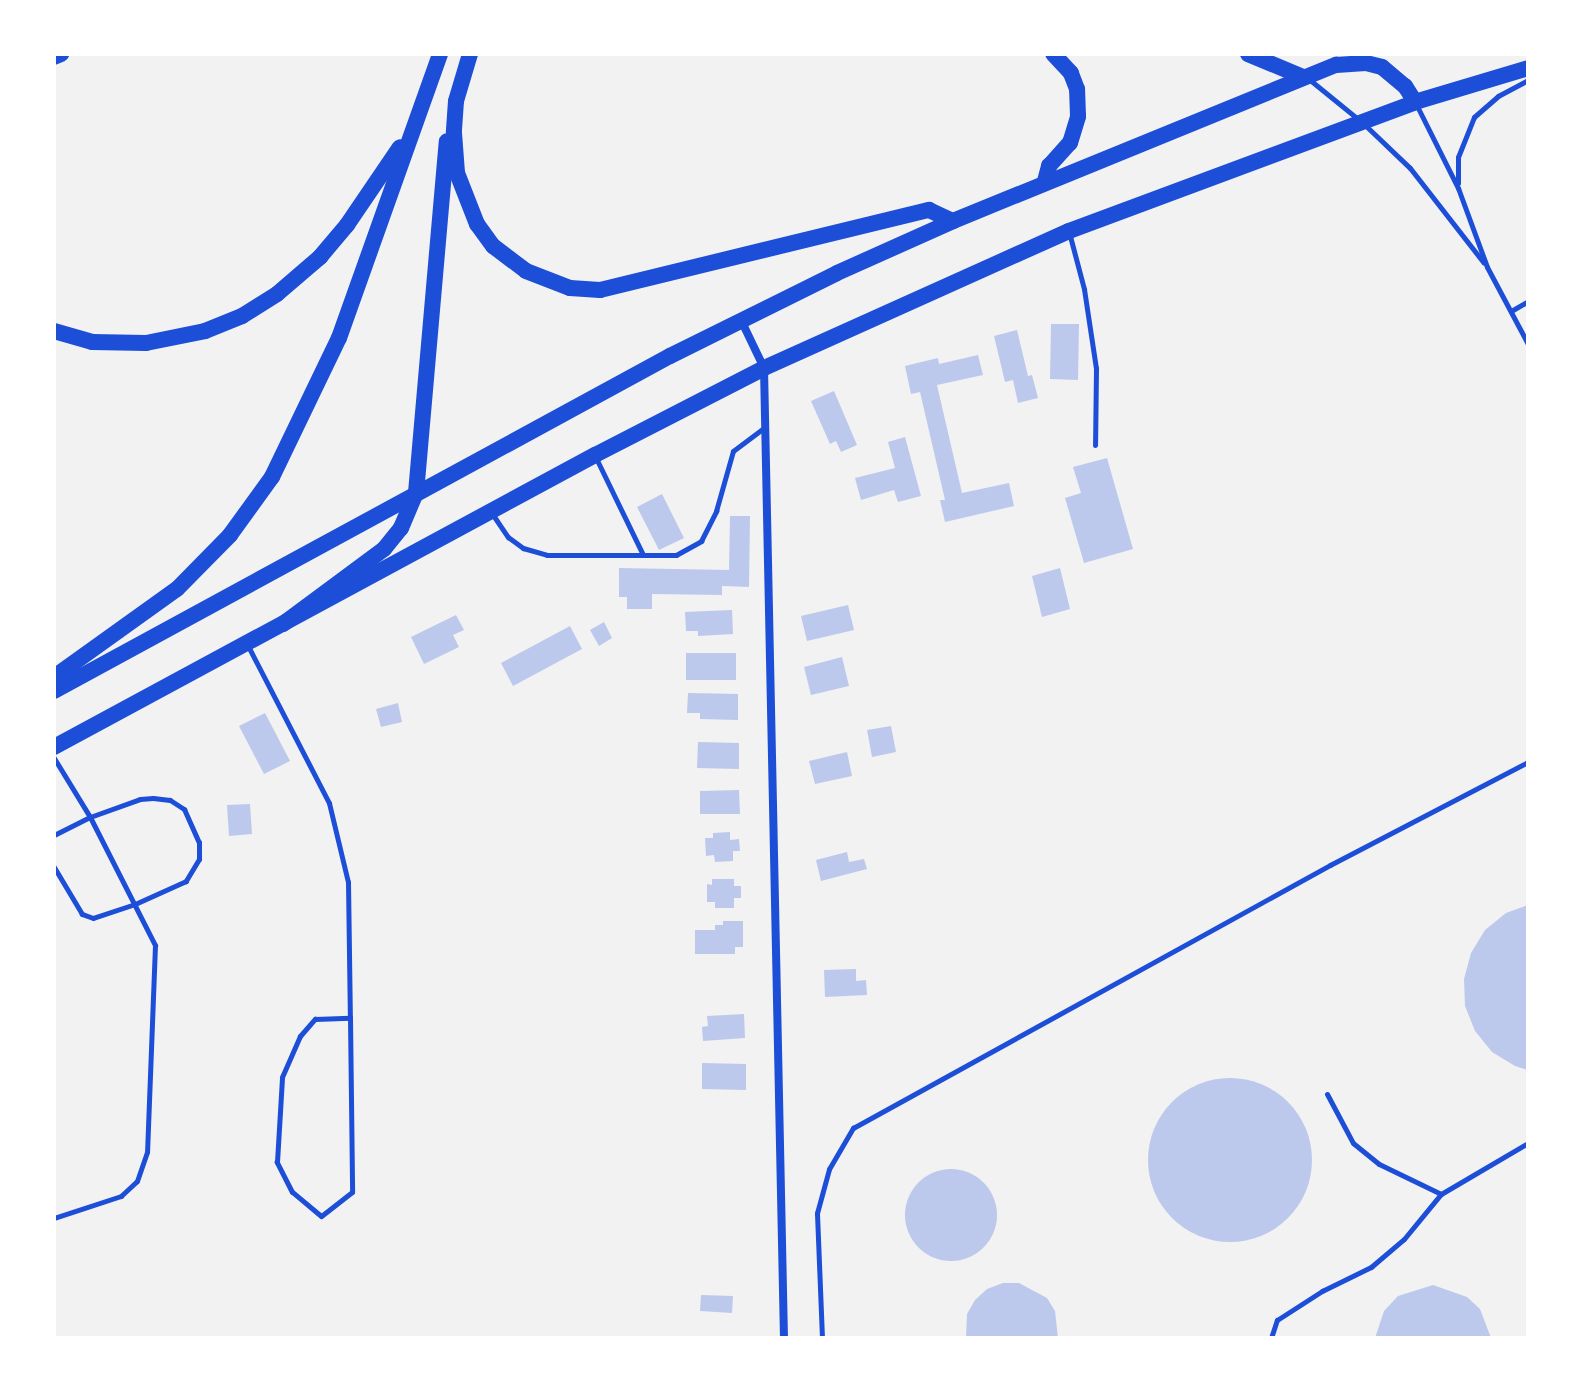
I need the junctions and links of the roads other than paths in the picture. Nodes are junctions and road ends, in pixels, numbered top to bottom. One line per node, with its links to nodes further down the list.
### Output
1 (61, 54): 6 (highway)
2 (440, 54): 13 (highway)
3 (1053, 54): 14 (highway)
4 (1248, 54): 8 (highway)
5 (470, 56): 10 (highway)
6 (54, 57)
7 (1528, 68): 11 (highway)
8 (1303, 77): 11 (highway); 12 (lane); 14 (highway)
9 (1528, 80): 15 (lane)
10 (456, 101): 16 (highway); 28 (highway)
11 (1415, 102): 12 (highway); 15 (lane)
12 (1361, 121): 17 (highway); 18 (lane)
13 (414, 126): 22 (highway); 33 (highway)
14 (1045, 181): 16 (highway)
15 (1458, 188): 18 (lane)
16 (953, 221): 21 (highway)
17 (1069, 231): 24 (highway); 26 (lane)
18 (1487, 267): 20 (lane)
19 (1528, 301): 20 (lane)
20 (1511, 311): 23 (lane)
21 (741, 320): 24 (street); 28 (highway)
22 (54, 331)
23 (1528, 344)
24 (764, 368): 25 (street); 27 (highway)
25 (763, 428): 30 (lane); 47 (street)
26 (1095, 445)
27 (595, 455): 29 (highway); 30 (lane)
28 (416, 493): 31 (highway); 34 (highway)
29 (491, 511): 30 (lane); 31 (highway)
30 (643, 556)
31 (283, 624): 32 (highway)
32 (247, 644): 35 (highway); 42 (lane)
33 (54, 677)
34 (54, 691)
35 (54, 747)
36 (54, 758): 38 (lane)
37 (1528, 762): 48 (lane)
38 (90, 817): 39 (lane); 41 (lane); 41 (lane)
39 (54, 835)
40 (54, 867): 41 (lane)
41 (135, 904): 46 (lane)
42 (350, 1018): 42 (lane)
43 (1327, 1094): 45 (lane)
44 (1528, 1143): 45 (lane)
45 (1441, 1194): 49 (lane)
46 (54, 1218)
47 (784, 1338)
48 (822, 1338)
49 (1271, 1338)

